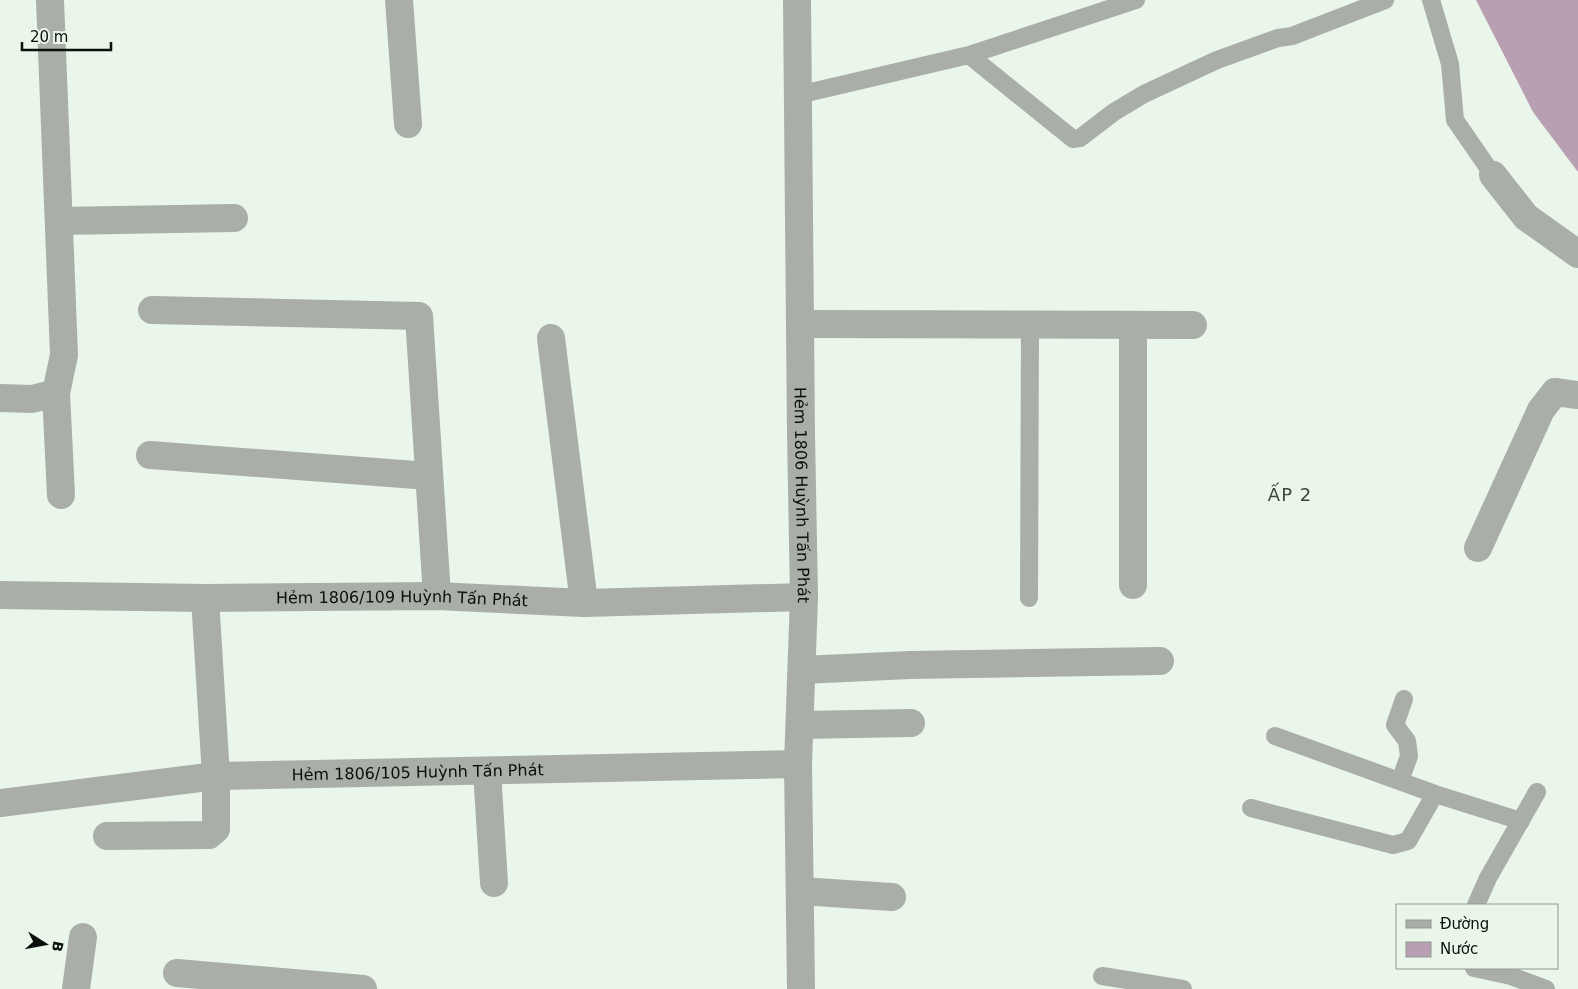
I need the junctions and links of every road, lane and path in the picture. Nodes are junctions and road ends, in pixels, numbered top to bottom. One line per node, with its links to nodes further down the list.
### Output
1 (50, 0): 12 (street)
2 (400, 0): 9 (street)
3 (797, 0): 8 (street, Hẻm 1806 Huỳnh Tấn Phát)
4 (1136, 0): 7 (lane)
5 (1385, 0): 7 (lane)
6 (1431, 0): 10 (lane)
7 (969, 55): 8 (lane)
8 (798, 95): 15 (street, Hẻm 1806 Huỳnh Tấn Phát)
9 (408, 124)
10 (1493, 175): 13 (street)
11 (234, 218): 12 (street)
12 (59, 221): 21 (street)
13 (1578, 254)
14 (152, 310): 24 (street)
15 (800, 324): 16 (street); 30 (street, Hẻm 1806 Huỳnh Tấn Phát)
16 (1030, 324): 17 (street); 32 (lane)
17 (1133, 325): 18 (street); 27 (street)
18 (1192, 325)
19 (551, 338): 33 (street)
20 (1578, 395): 26 (street)
21 (44, 396): 22 (street); 25 (street)
22 (0, 398)
23 (150, 455): 24 (street)
24 (429, 476): 29 (street)
25 (61, 495)
26 (1478, 548)
27 (1133, 585)
28 (0, 595): 31 (street, Hẻm 1806/109 Huỳnh Tấn Phát)
29 (437, 596): 31 (street, Hẻm 1806/109 Huỳnh Tấn Phát); 33 (street, Hẻm 1806/109 Huỳnh Tấn Phát)
30 (804, 597): 33 (street, Hẻm 1806/109 Huỳnh Tấn Phát); 35 (street, Hẻm 1806 Huỳnh Tấn Phát)
31 (205, 598): 42 (street)
32 (1029, 598)
33 (584, 603)
34 (1160, 661): 35 (street)
35 (802, 670): 38 (street, Hẻm 1806 Huỳnh Tấn Phát)
36 (1404, 699): 43 (lane)
37 (911, 723): 38 (street)
38 (800, 724): 40 (street, Hẻm 1806 Huỳnh Tấn Phát)
39 (1275, 736): 43 (lane)
40 (798, 764): 41 (street, Hẻm 1806/105 Huỳnh Tấn Phát); 51 (street, Hẻm 1806 Huỳnh Tấn Phát)
41 (487, 771): 42 (street, Hẻm 1806/105 Huỳnh Tấn Phát); 50 (street)
42 (216, 776): 46 (street, Hẻm 1806/105 Huỳnh Tấn Phát); 49 (street)
43 (1400, 782): 45 (lane)
44 (1537, 792): 48 (lane)
45 (1435, 794): 47 (lane); 48 (lane)
46 (0, 803)
47 (1251, 808)
48 (1520, 821): 53 (lane)
49 (107, 836)
50 (494, 883)
51 (800, 891): 52 (street); 60 (street, Hẻm 1806 Huỳnh Tấn Phát)
52 (892, 897)
53 (1476, 904)
54 (83, 937): 58 (street)
55 (1479, 969): 62 (lane)
56 (177, 973): 59 (street)
57 (1102, 976): 61 (lane)
58 (76, 989)
59 (363, 989)
60 (801, 989)
61 (1183, 989)
62 (1546, 989)

